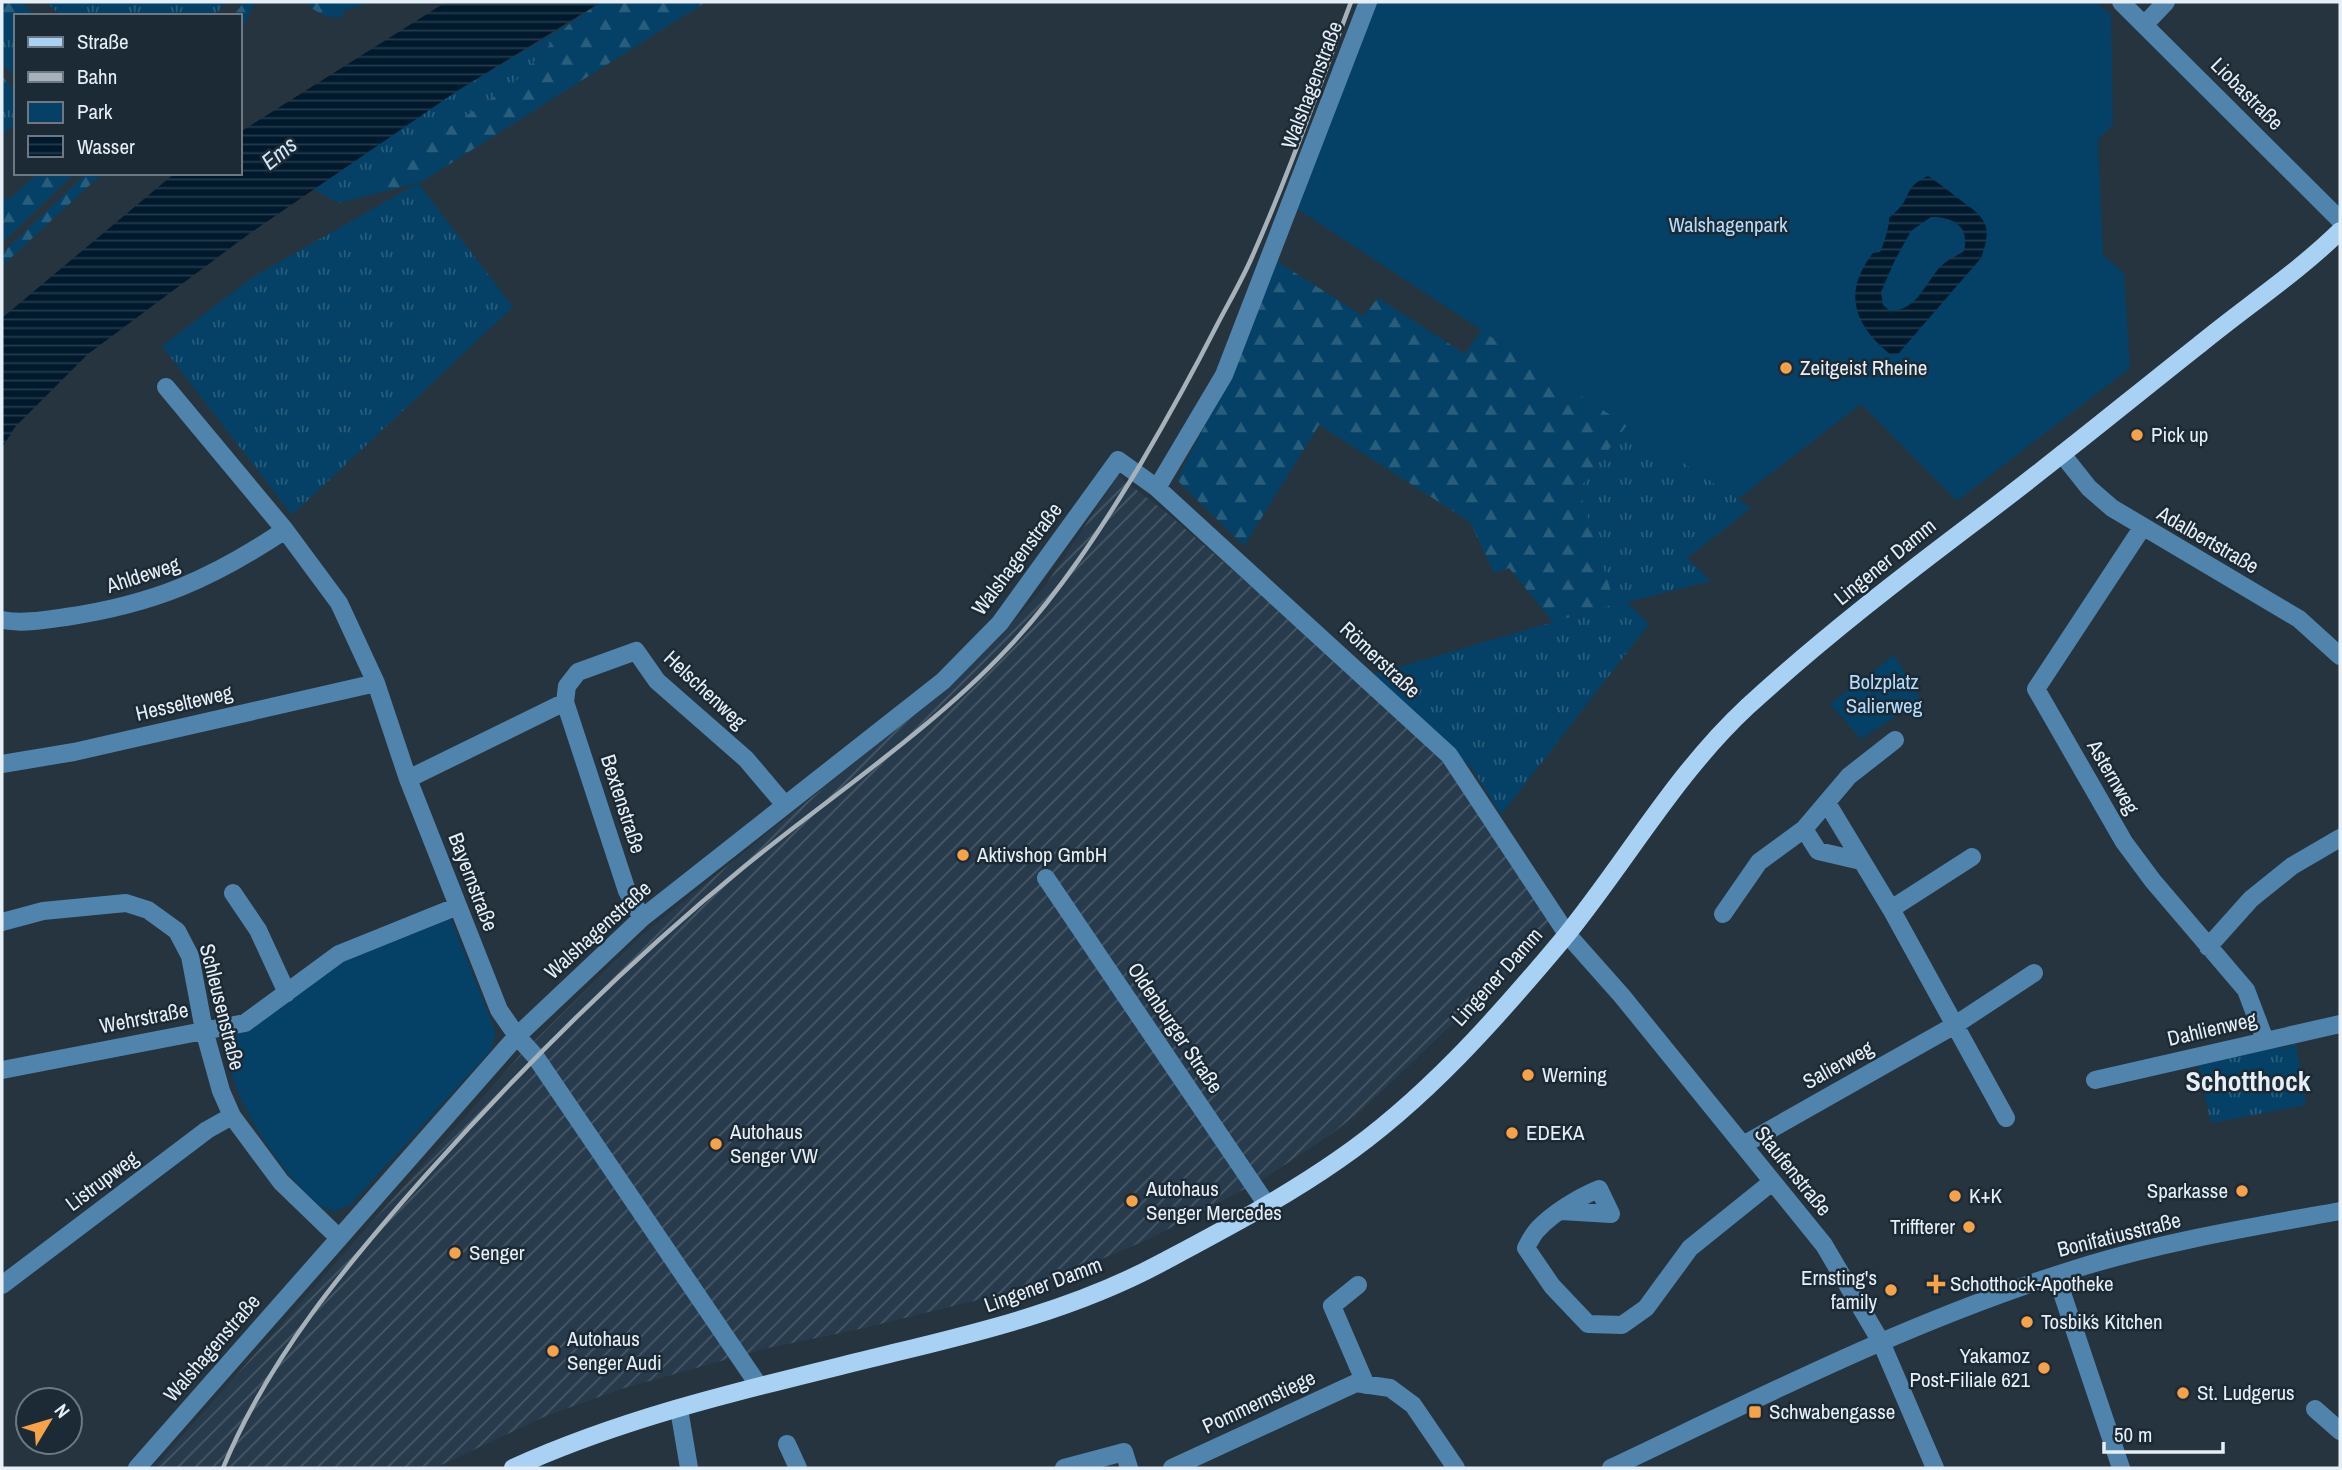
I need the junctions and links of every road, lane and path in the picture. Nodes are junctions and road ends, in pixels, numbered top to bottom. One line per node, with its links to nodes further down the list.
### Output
1 (1368, 2): 10 (street, Walshagenstraße)
2 (2121, 2): 4 (street, Liobastraße)
3 (2166, 2): 4 (street)
4 (2145, 24): 5 (street, Liobastraße)
5 (2340, 220)
6 (2340, 231): 8 (main road, Lingener Damm)
7 (166, 387): 12 (street, Bayernstraße)
8 (2062, 454): 11 (street, Adalbertstraße); 33 (main road, Lingener Damm)
9 (1118, 460): 10 (street, Römerstraße); 21 (street, Walshagenstraße)
10 (1157, 488): 33 (street, Römerstraße)
11 (2142, 528): 14 (street, Adalbertstraße); 34 (street, Asternweg)
12 (285, 530): 13 (street, Ahldeweg); 15 (street, Bayernstraße)
13 (2, 620)
14 (2340, 656)
15 (376, 683): 18 (street, Hesselteweg); 19 (street, Bayernstraße)
16 (565, 702): 19 (street); 21 (street, Helschenweg); 31 (street, Bextenstraße)
17 (1895, 740): 20 (street)
18 (2, 764)
19 (408, 779): 28 (street, Bayernstraße)
20 (1827, 803): 22 (street); 25 (street)
21 (785, 805): 31 (street, Walshagenstraße)
22 (1804, 829): 25 (street); 30 (street)
23 (2340, 838): 34 (street)
24 (1972, 857): 29 (street)
25 (1861, 861): 29 (street)
26 (1046, 878): 48 (street, Oldenburger Straße)
27 (233, 892): 36 (street)
28 (458, 906): 36 (street, Wehrstraße); 40 (street, Bayernstraße)
29 (1891, 909): 38 (street)
30 (1723, 914)
31 (642, 918): 40 (street, Walshagenstraße)
32 (2, 922): 39 (street, Schleusenstraße)
33 (1567, 934): 46 (street, Staufenstraße); 48 (main road, Lingener Damm)
34 (2208, 947): 41 (street, Asternweg)
35 (2034, 974): 38 (street, Salierweg)
36 (287, 993): 39 (street, Wehrstraße)
37 (2340, 1024): 41 (street, Dahlienweg)
38 (1955, 1025): 45 (street); 46 (street, Salierweg)
39 (204, 1030): 42 (street, Wehrstraße); 44 (street, Schleusenstraße)
40 (517, 1036): 51 (street, Walshagenstraße); 57 (street, Bayernstraße)
41 (2265, 1040): 43 (street, Dahlienweg)
42 (2, 1070)
43 (2095, 1080)
44 (232, 1116): 51 (street, Schleusenstraße); 53 (street, Listrupweg)
45 (2006, 1118)
46 (1743, 1145): 47 (street, Staufenstraße)
47 (1772, 1182): 50 (street); 55 (street, Staufenstraße)
48 (1267, 1205): 57 (main road, Lingener Damm)
49 (2340, 1211): 52 (street, Bonifatiusstraße)
50 (1561, 1212)
51 (338, 1237): 63 (street, Walshagenstraße)
52 (2056, 1275): 55 (street, Bonifatiusstraße); 73 (street)
53 (2, 1285)
54 (1358, 1285): 56 (street)
55 (1881, 1342): 62 (street, Bonifatiusstraße); 72 (street, Staufenstraße)
56 (1366, 1385): 69 (street, Pommernstiege); 70 (street, Pommernstiege)
57 (759, 1386): 58 (main road, Lingener Damm)
58 (679, 1409): 64 (main road, Lingener Damm); 65 (street)
59 (2315, 1409): 60 (street)
60 (2340, 1432)
61 (787, 1444): 66 (street)
62 (1642, 1462): 71 (street, Bonifatiusstraße)
63 (137, 1468)
64 (513, 1468)
65 (689, 1468)
66 (799, 1468)
67 (1063, 1468): 68 (street)
68 (1129, 1468)
69 (1172, 1468)
70 (1456, 1468)
71 (1611, 1468)
72 (1935, 1468)
73 (2121, 1468)

